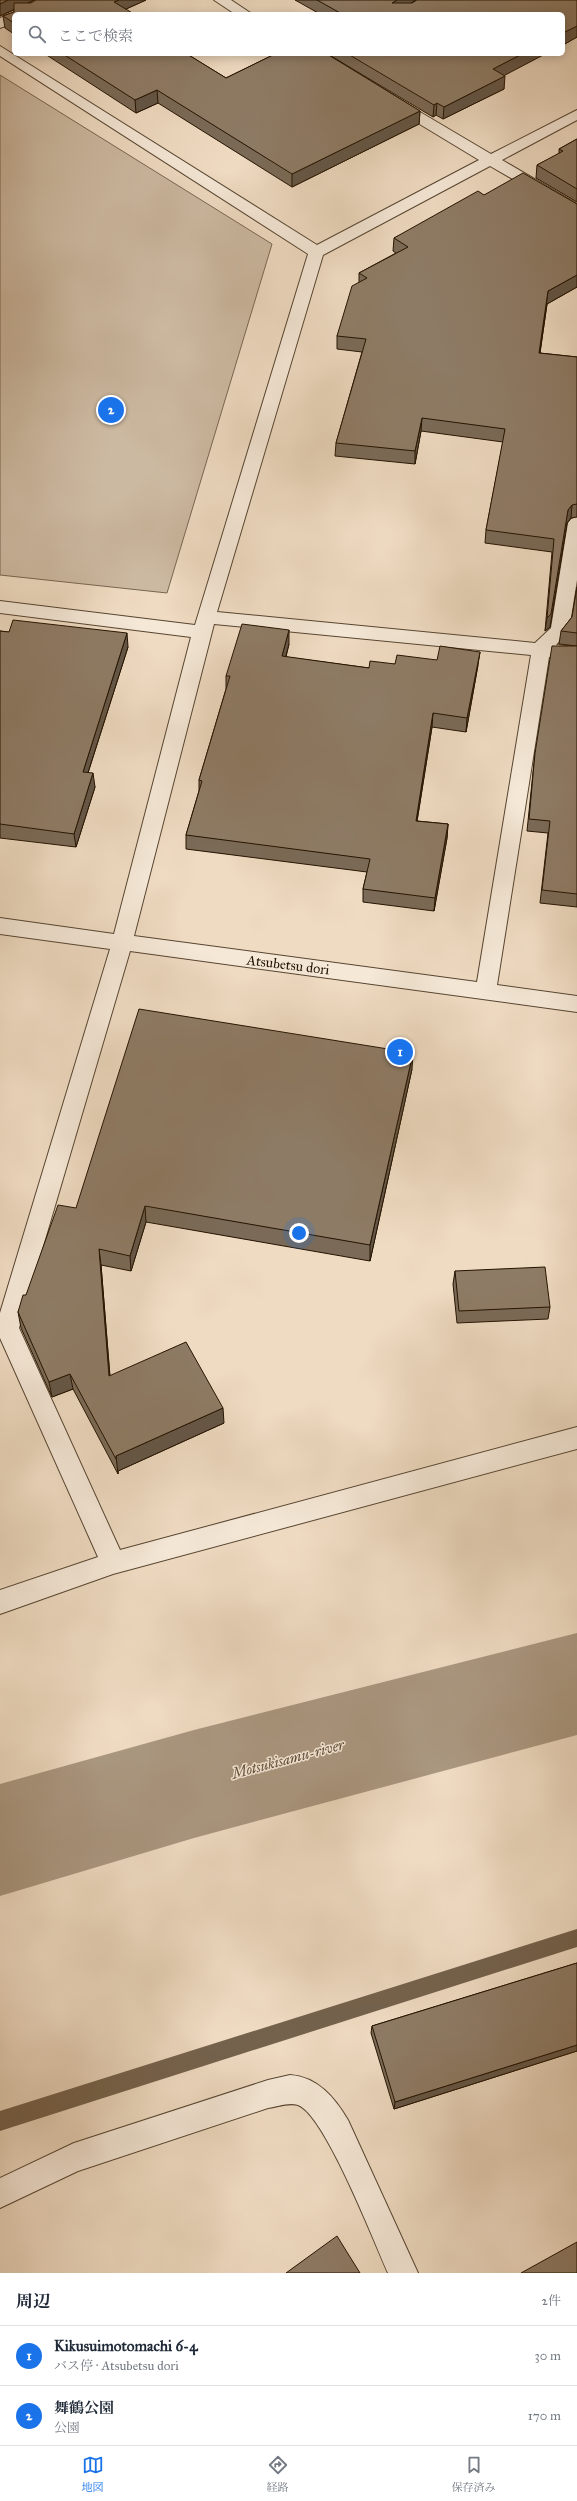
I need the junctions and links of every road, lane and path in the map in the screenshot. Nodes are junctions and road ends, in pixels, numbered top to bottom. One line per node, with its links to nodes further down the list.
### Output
1 (221, 0): 2 (street)
2 (242, 12)
3 (12, 18): 4 (street)
4 (0, 24)
5 (0, 50): 10 (street)
6 (381, 95): 8 (street)
7 (577, 114): 8 (street)
8 (488, 160): 9 (street); 10 (street)
9 (577, 211)
10 (316, 252): 13 (street)
11 (577, 523): 14 (street)
12 (0, 607): 13 (street)
13 (204, 624): 14 (street); 17 (street)
14 (541, 648): 15 (street); 18 (street)
15 (577, 653)
16 (0, 926): 17 (street, Atsubetsu dori)
17 (122, 943): 18 (street, Atsubetsu dori); 20 (street)
18 (486, 991): 19 (street, Atsubetsu dori)
19 (577, 1004)
20 (3, 1327): 22 (street)
21 (577, 1438): 22 (street)
22 (113, 1563): 23 (street)
23 (0, 1602)
24 (0, 2193): 25 (street)
25 (403, 2273)

